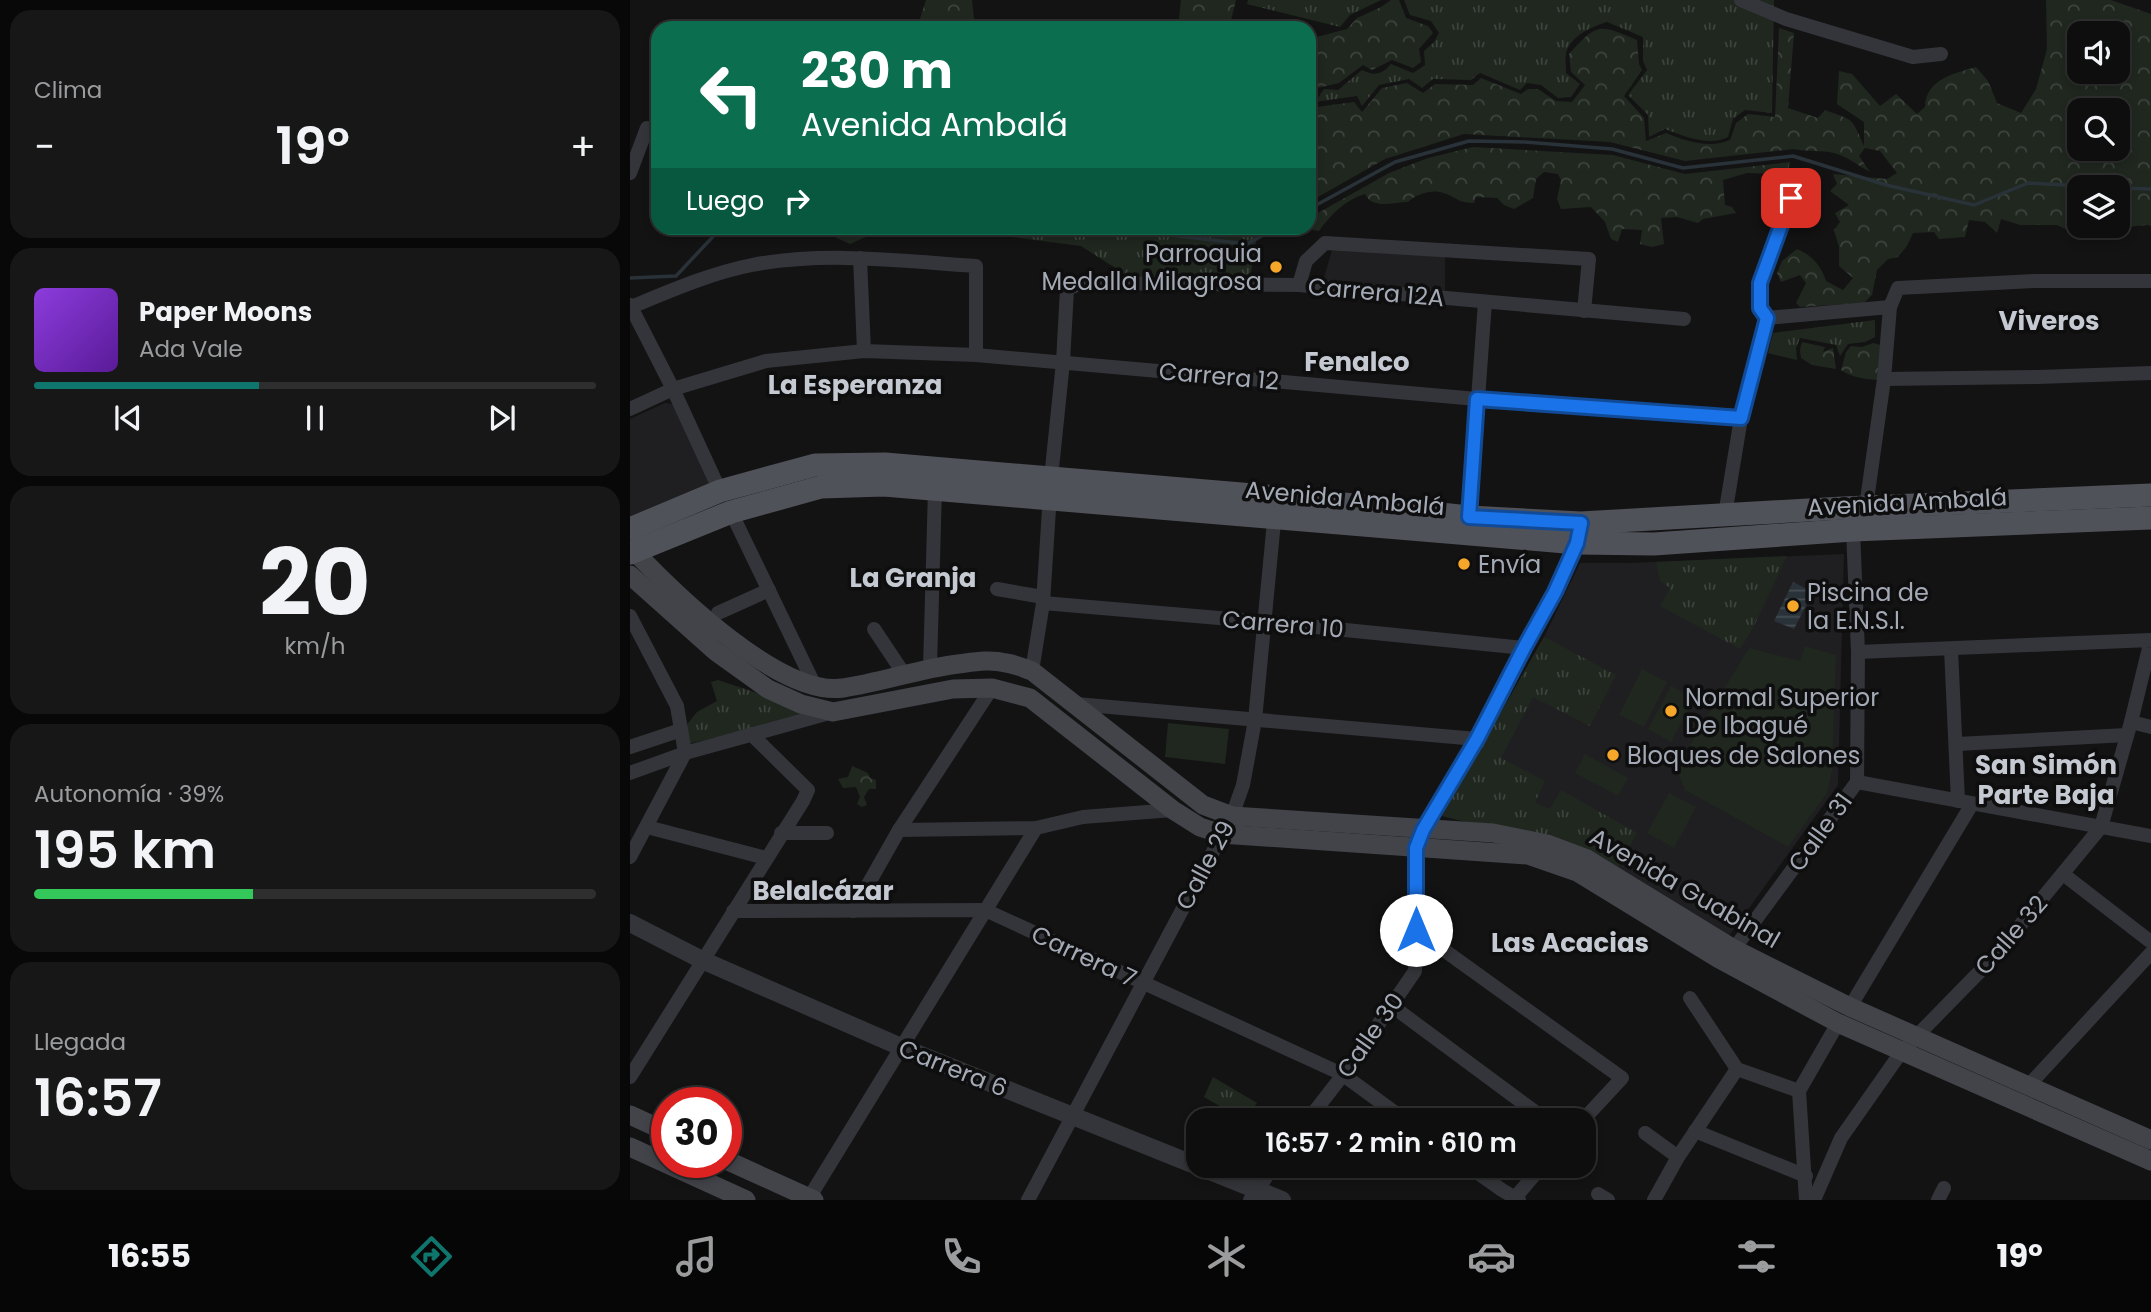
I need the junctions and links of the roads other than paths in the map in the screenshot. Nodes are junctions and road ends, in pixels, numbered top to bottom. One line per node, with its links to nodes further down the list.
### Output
1 (1741, 0): 2 (street)
2 (1941, 54)
3 (647, 128): 4 (street)
4 (630, 173)
5 (1791, 198): 13 (street)
6 (860, 258): 11 (street); 16 (street); 17 (street)
7 (2151, 281): 10 (street)
8 (1299, 285): 9 (street, Carrera 12A); 12 (street); 18 (street, Carrera 12A)
9 (1485, 302): 12 (street, Carrera 12A); 22 (street)
10 (1890, 307): 13 (street); 20 (street)
11 (633, 309): 15 (street); 21 (street)
12 (1584, 312): 14 (street, Carrera 12A)
13 (1767, 318): 24 (street)
14 (1684, 319)
15 (630, 330)
16 (864, 351): 17 (street, Carrera 12); 21 (street, Carrera 12)
17 (976, 355): 18 (street, Carrera 12)
18 (1063, 362): 22 (street, Carrera 12); 26 (street)
19 (2151, 373): 20 (street)
20 (1884, 379): 29 (street)
21 (673, 389): 23 (street, Carrera 12); 27 (street)
22 (1477, 399): 24 (street, Carrera 12); 34 (street)
23 (630, 409)
24 (1741, 418): 32 (street)
25 (935, 489): 26 (main road, Avenida Ambalá); 31 (main road, Avenida Ambalá); 50 (street)
26 (1050, 489): 27 (main road, Avenida Ambalá); 30 (main road, Avenida Ambalá); 41 (street)
27 (720, 491): 37 (main road, Avenida Ambalá)
28 (2151, 495): 29 (main road, Avenida Ambalá)
29 (1866, 507): 32 (main road, Avenida Ambalá)
30 (1276, 508): 34 (main road, Avenida Ambalá); 44 (street, Calle 29)
31 (731, 512): 37 (main road, Avenida Ambalá); 40 (street)
32 (1725, 515): 36 (main road, Avenida Ambalá)
33 (2151, 518): 35 (main road, Avenida Ambalá)
34 (1468, 526): 36 (main road, Avenida Ambalá)
35 (1853, 530): 36 (main road, Avenida Ambalá); 49 (street, Calle 31)
36 (1579, 533): 47 (street)
37 (631, 545): 53 (main road, Avenida Guabinal)
38 (630, 575): 56 (main road, Avenida Guabinal)
39 (997, 589): 41 (street, Carrera 10)
40 (769, 590): 42 (street); 53 (street)
41 (1043, 600): 44 (street, Carrera 10); 51 (street)
42 (718, 613)
43 (630, 616): 60 (street)
44 (1266, 622): 47 (street, Carrera 10); 57 (street, Calle 29)
45 (874, 629): 52 (street)
46 (2151, 640): 48 (street); 59 (street, Calle 32)
47 (1524, 648): 62 (street)
48 (1951, 649): 49 (street); 63 (street)
49 (1858, 652): 67 (street, Calle 31)
50 (930, 668): 51 (main road, Avenida Guabinal); 52 (main road, Avenida Guabinal)
51 (1031, 671): 55 (main road, Avenida Guabinal)
52 (904, 674): 53 (main road, Avenida Guabinal)
53 (815, 686)
54 (992, 688): 56 (main road, Avenida Guabinal); 69 (main road, Avenida Guabinal); 74 (street)
55 (1076, 704): 57 (street); 70 (main road, Avenida Guabinal)
56 (833, 712): 61 (street)
57 (1255, 720): 62 (street); 70 (street, Calle 29)
58 (2151, 727): 59 (street)
59 (2129, 729): 63 (street); 72 (street, Calle 32)
60 (681, 730): 64 (street); 65 (street)
61 (751, 734): 65 (street); 75 (street)
62 (1477, 739): 79 (street)
63 (1957, 744): 68 (street)
64 (630, 747)
65 (685, 753): 66 (street); 71 (street)
66 (630, 773)
67 (1857, 782): 68 (street); 89 (street, Calle 31)
68 (1965, 802): 72 (street); 95 (street)
69 (1173, 810): 73 (street); 77 (main road, Avenida Guabinal)
70 (1232, 816): 77 (street, Calle 29); 79 (main road, Avenida Guabinal)
71 (647, 827): 80 (street); 81 (street)
72 (2101, 827): 78 (street); 82 (street, Calle 32)
73 (1036, 828): 74 (street); 83 (street)
74 (899, 830): 85 (street)
75 (781, 833): 76 (street); 81 (street)
76 (827, 833)
77 (1221, 834): 79 (main road, Avenida Guabinal); 92 (street, Calle 29)
78 (2151, 836)
79 (1420, 839): 87 (street, Calle 30); 89 (main road, Avenida Guabinal); 95 (main road, Avenida Guabinal)
80 (630, 857)
81 (766, 858): 84 (street)
82 (2063, 874): 88 (street); 96 (street, Calle 32)
83 (985, 910): 85 (street, Carrera 7); 92 (street, Carrera 7); 97 (street)
84 (733, 911): 85 (street, Carrera 7); 91 (street)
85 (853, 911)
86 (630, 923): 91 (street, Carrera 6)
87 (1416, 930): 94 (street, Calle 30); 106 (street)
88 (2151, 942)
89 (1734, 949): 95 (main road, Avenida Guabinal)
90 (2151, 953): 101 (street)
91 (702, 960): 97 (street, Carrera 6); 100 (street)
92 (1143, 984): 99 (street, Carrera 7); 108 (street, Calle 29)
93 (1690, 998): 98 (street)
94 (1392, 1006): 99 (street, Calle 30); 105 (street)
95 (1844, 1015): 96 (main road, Avenida Guabinal); 102 (street)
96 (1909, 1044): 101 (main road, Avenida Guabinal); 115 (main road, Avenida Guabinal); 129 (street, Calle 32)
97 (901, 1047): 108 (street, Carrera 6); 123 (street)
98 (1737, 1069): 102 (street); 110 (street)
99 (1342, 1074): 103 (street, Calle 30); 104 (street, Carrera 7)
100 (630, 1077)
101 (2029, 1085): 112 (main road, Avenida Guabinal)
102 (1799, 1091): 117 (street)
103 (1317, 1108)
104 (1389, 1108)
105 (1530, 1108)
106 (1594, 1108)
107 (630, 1115): 109 (main road)
108 (1073, 1117): 121 (street, Carrera 6); 125 (street, Calle 29)
109 (651, 1125)
110 (1695, 1131): 114 (street); 117 (street)
111 (1645, 1133): 114 (street)
112 (2151, 1140)
113 (630, 1147): 124 (main road)
114 (1678, 1157): 127 (street)
115 (2151, 1161)
116 (742, 1167): 123 (main road)
117 (1806, 1176): 128 (street)
118 (1265, 1178): 121 (street)
119 (1485, 1178): 122 (street)
120 (1530, 1178): 122 (street)
121 (1253, 1195): 126 (street, Carrera 6)
122 (1512, 1197)
123 (811, 1199)
124 (746, 1200)
125 (1028, 1200)
126 (1282, 1200)
127 (1654, 1200)
128 (1807, 1200)
129 (1814, 1200)

